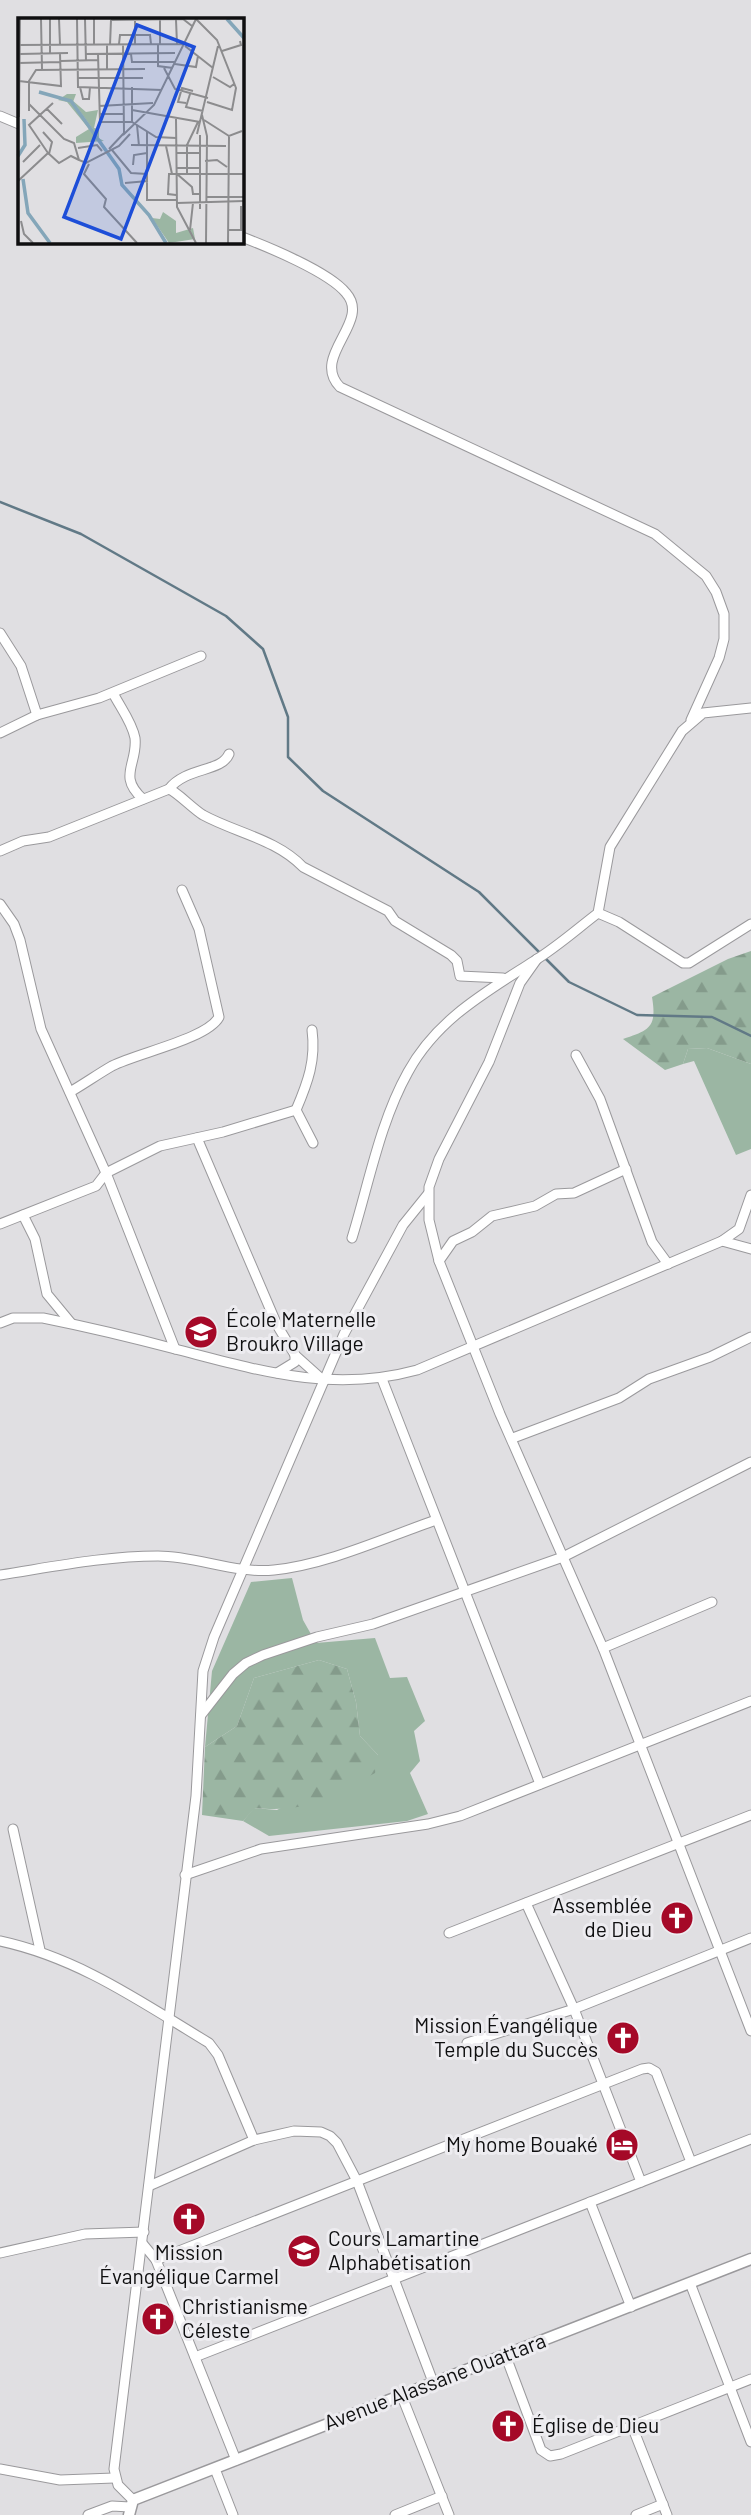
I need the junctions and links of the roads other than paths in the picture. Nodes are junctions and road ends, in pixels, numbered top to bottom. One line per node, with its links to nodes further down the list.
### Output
1 (0, 116): 2 (street)
2 (18, 124)
3 (243, 237): 9 (street)
4 (0, 633): 8 (street)
5 (201, 656): 6 (street)
6 (113, 693): 8 (street); 13 (street)
7 (751, 708): 9 (street)
8 (37, 715): 10 (street)
9 (691, 720): 17 (street)
10 (0, 733)
11 (229, 754): 12 (street)
12 (169, 789): 13 (street); 20 (street)
13 (143, 799): 14 (street)
14 (0, 851)
15 (182, 890): 24 (street)
16 (0, 904): 24 (street)
17 (598, 913): 18 (street); 19 (street)
18 (751, 924)
19 (537, 959): 20 (street); 21 (street)
20 (504, 978): 21 (street); 34 (street)
21 (520, 983): 31 (street)
22 (312, 1030): 25 (street)
23 (576, 1055): 28 (street)
24 (71, 1092): 29 (street)
25 (296, 1110): 26 (street); 27 (street)
26 (197, 1138): 29 (street); 44 (street)
27 (313, 1143)
28 (626, 1169): 37 (street); 38 (street)
29 (106, 1173): 32 (street); 43 (street)
30 (750, 1190): 35 (street)
31 (428, 1194): 37 (street); 47 (street)
32 (23, 1215): 33 (street); 40 (street)
33 (0, 1224)
34 (352, 1238)
35 (722, 1241): 36 (street); 38 (street)
36 (751, 1250)
37 (439, 1261): 42 (street)
38 (668, 1264): 42 (street)
39 (0, 1323): 40 (street)
40 (72, 1324): 43 (street)
41 (751, 1337): 48 (street)
42 (473, 1344): 46 (street); 48 (street)
43 (176, 1349): 45 (street)
44 (295, 1355): 45 (street); 47 (street)
45 (277, 1373): 47 (street)
46 (382, 1379): 47 (street); 50 (street)
47 (324, 1381): 52 (street)
48 (513, 1438): 51 (street)
49 (751, 1462): 51 (street)
50 (436, 1520): 52 (street); 54 (street)
51 (563, 1557): 54 (street); 56 (street)
52 (244, 1570): 53 (street); 58 (street)
53 (0, 1575)
54 (464, 1591): 58 (street); 60 (street)
55 (712, 1602): 56 (street)
56 (603, 1648): 59 (street)
57 (751, 1701): 59 (street)
58 (200, 1716): 64 (street)
59 (640, 1746): 60 (street); 63 (street)
60 (540, 1784): 64 (street)
61 (751, 1815): 63 (street)
62 (13, 1829): 69 (street)
63 (678, 1844): 65 (street); 70 (street)
64 (186, 1875): 72 (street)
65 (526, 1903): 66 (street); 71 (street)
66 (449, 1933)
67 (751, 1938): 70 (street)
68 (0, 1941): 69 (street)
69 (40, 1950): 72 (street)
70 (719, 1951): 71 (street); 73 (street)
71 (574, 2009): 74 (street); 75 (street)
72 (168, 2019): 77 (street); 81 (street)
73 (751, 2031)
74 (467, 2043)
75 (603, 2084): 78 (street); 79 (street); 80 (street)
76 (751, 2139): 78 (street)
77 (254, 2140): 79 (street); 81 (street)
78 (691, 2162): 80 (street)
79 (357, 2180): 87 (street); 88 (street)
80 (641, 2182): 82 (street)
81 (149, 2186): 83 (street)
82 (590, 2202): 88 (street); 90 (street)
83 (144, 2232): 84 (street); 85 (street)
84 (142, 2243): 87 (street); 102 (street)
85 (0, 2253)
86 (751, 2259): 89 (street, Avenue Alassane Ouattara)
87 (156, 2260): 92 (street)
88 (392, 2279): 92 (street); 94 (street)
89 (690, 2283): 90 (street, Avenue Alassane Ouattara); 95 (street)
90 (631, 2306): 91 (street, Avenue Alassane Ouattara)
91 (505, 2354): 94 (street, Avenue Alassane Ouattara); 97 (street)
92 (195, 2357): 99 (street)
93 (751, 2379): 95 (street)
94 (433, 2382): 96 (street, Avenue Alassane Ouattara)
95 (729, 2387): 97 (street); 98 (street)
96 (401, 2394): 99 (street, Avenue Alassane Ouattara); 103 (street)
97 (632, 2426): 104 (street)
98 (751, 2442)
99 (236, 2460): 101 (street, Avenue Alassane Ouattara)
100 (0, 2469): 102 (street)
101 (215, 2469): 105 (street, Avenue Alassane Ouattara); 107 (street)
102 (114, 2478): 105 (street)
103 (442, 2496): 108 (street); 109 (street)
104 (663, 2504): 110 (street); 111 (street)
105 (130, 2507): 106 (street)
106 (88, 2515)
107 (233, 2515)
108 (395, 2515)
109 (449, 2515)
110 (636, 2515)
111 (667, 2515)

